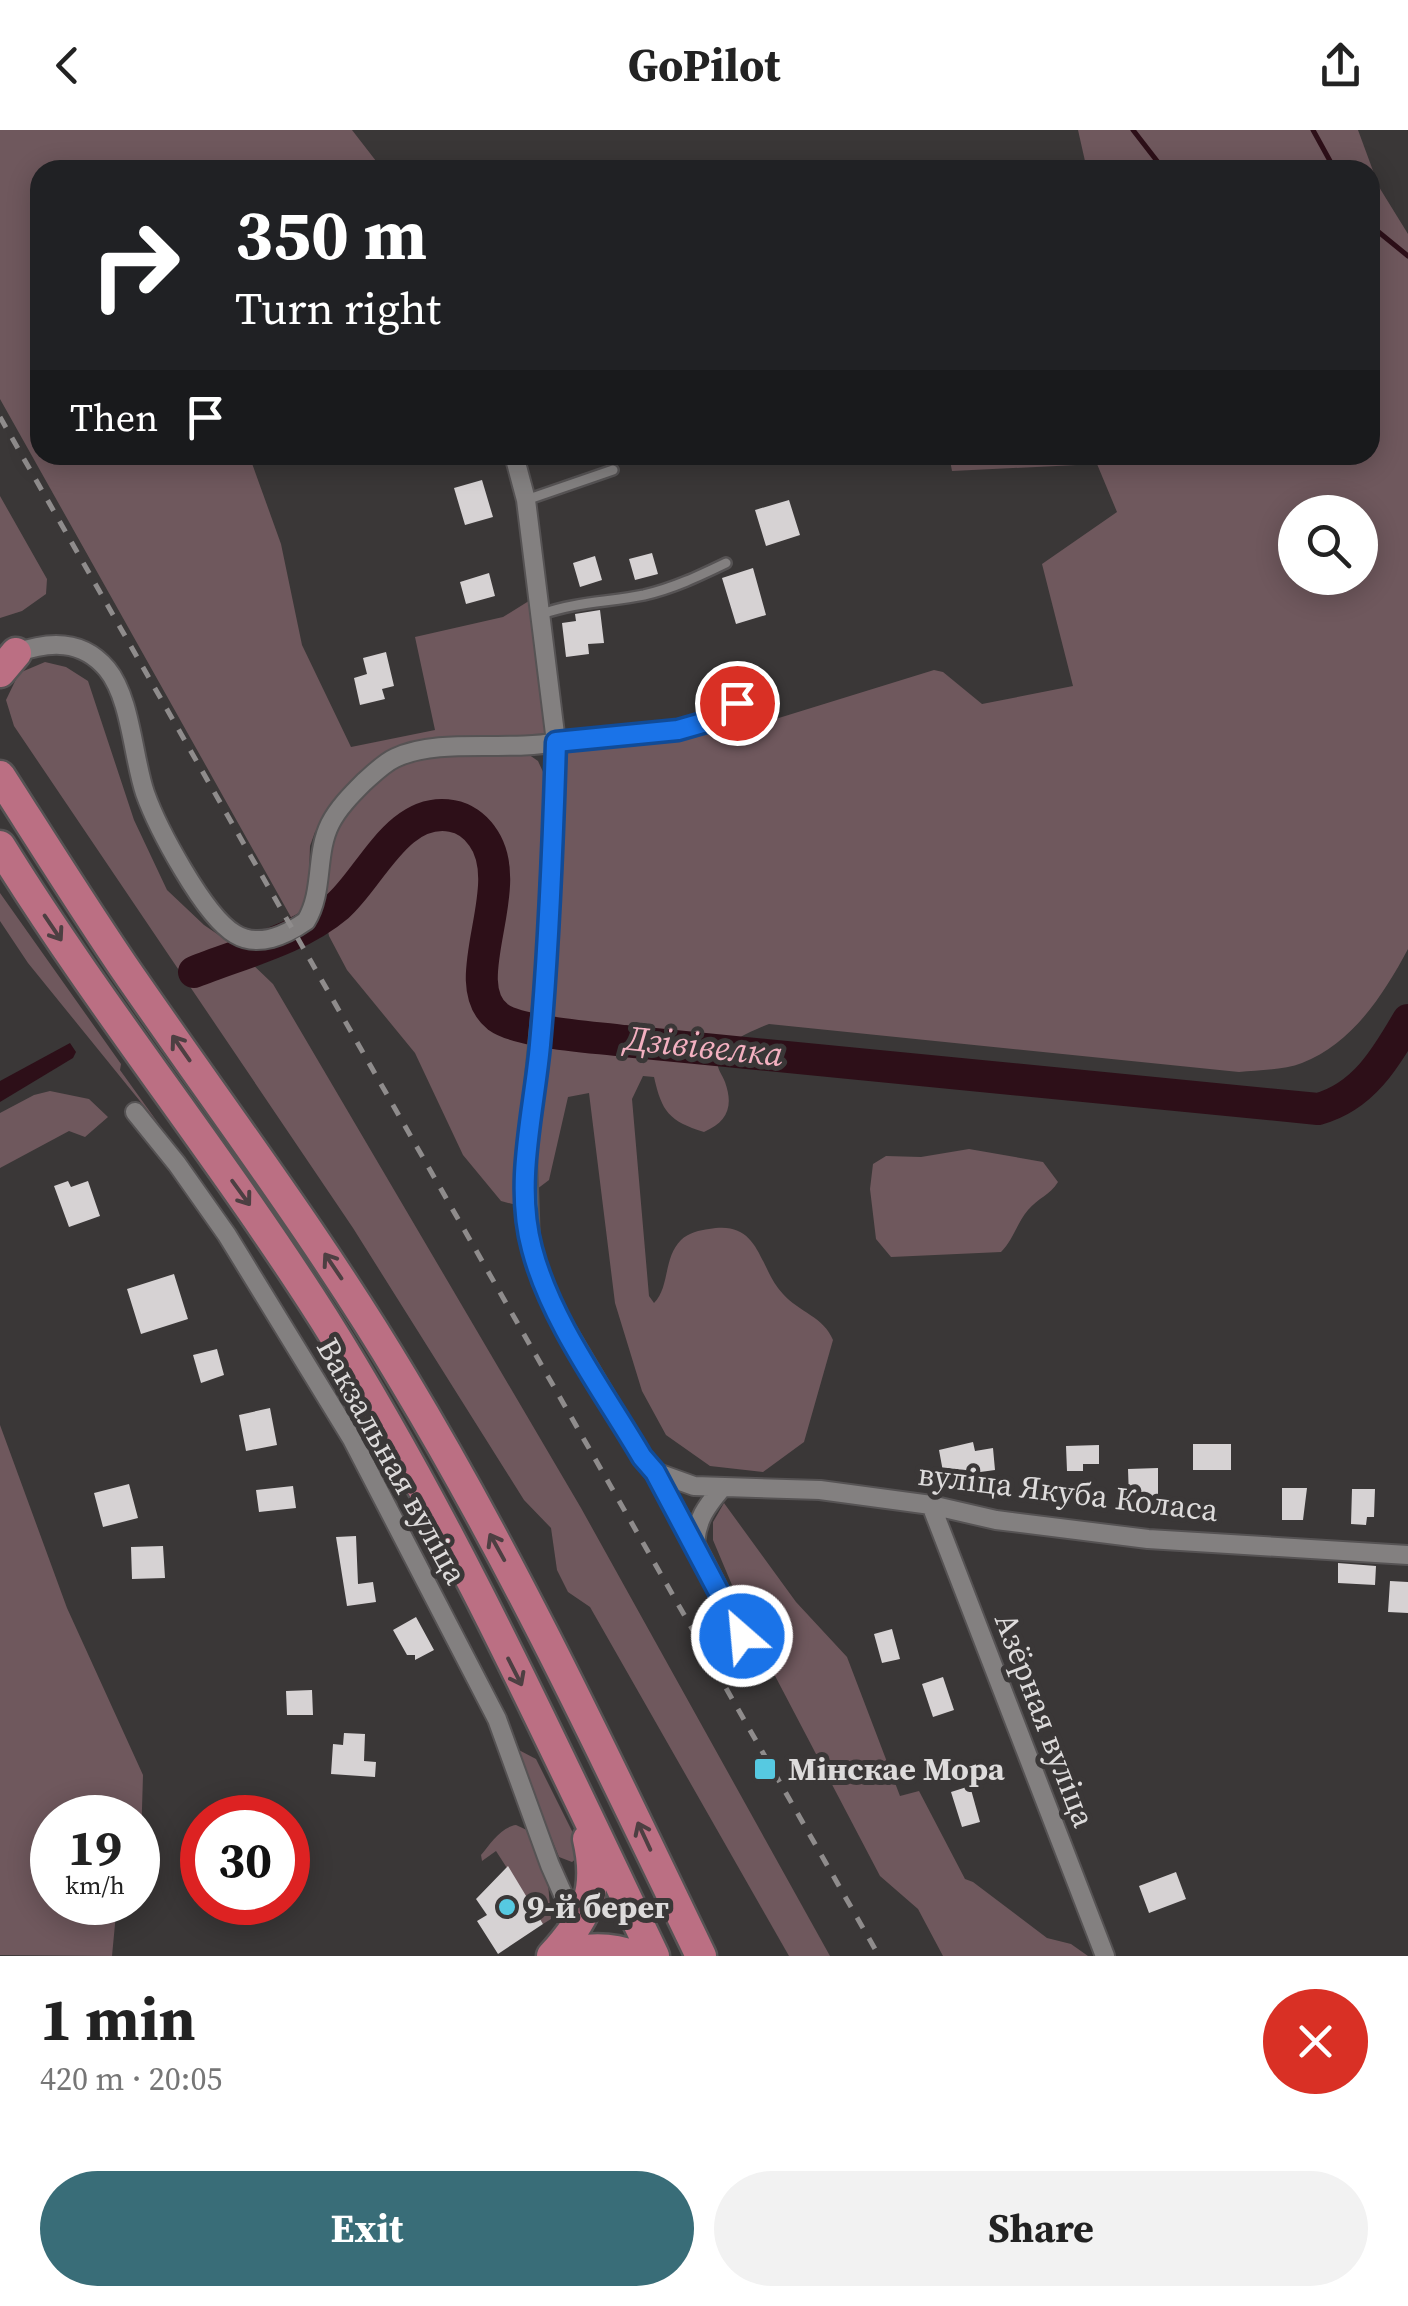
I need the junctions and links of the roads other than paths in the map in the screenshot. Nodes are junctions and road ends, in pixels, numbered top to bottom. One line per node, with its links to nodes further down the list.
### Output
1 (517, 465): 3 (street)
2 (613, 470): 3 (lane)
3 (526, 500): 5 (street)
4 (726, 563): 5 (lane)
5 (542, 614): 8 (street)
6 (5, 660): 8 (street)
7 (737, 703): 8 (lane)
8 (556, 742): 12 (street)
9 (0, 776): 23 (highway, one-way to 9)
10 (0, 846): 18 (highway, one-way to 18)
11 (135, 1112): 19 (street, Вакзальная вуліца)
12 (655, 1472): 13 (street, вуліца Якуба Коласа); 15 (street)
13 (721, 1488): 14 (street, вуліца Якуба Коласа); 15 (street)
14 (931, 1504): 16 (street, вуліца Якуба Коласа); 24 (street, Азёрная вуліца)
15 (695, 1543): 17 (street)
16 (1408, 1554)
17 (758, 1666)
18 (580, 1802): 19 (highway); 22 (highway)
19 (578, 1928): 20 (highway)
20 (555, 1956): 21 (highway)
21 (634, 1956)
22 (654, 1956)
23 (701, 1956)
24 (1105, 1956)

